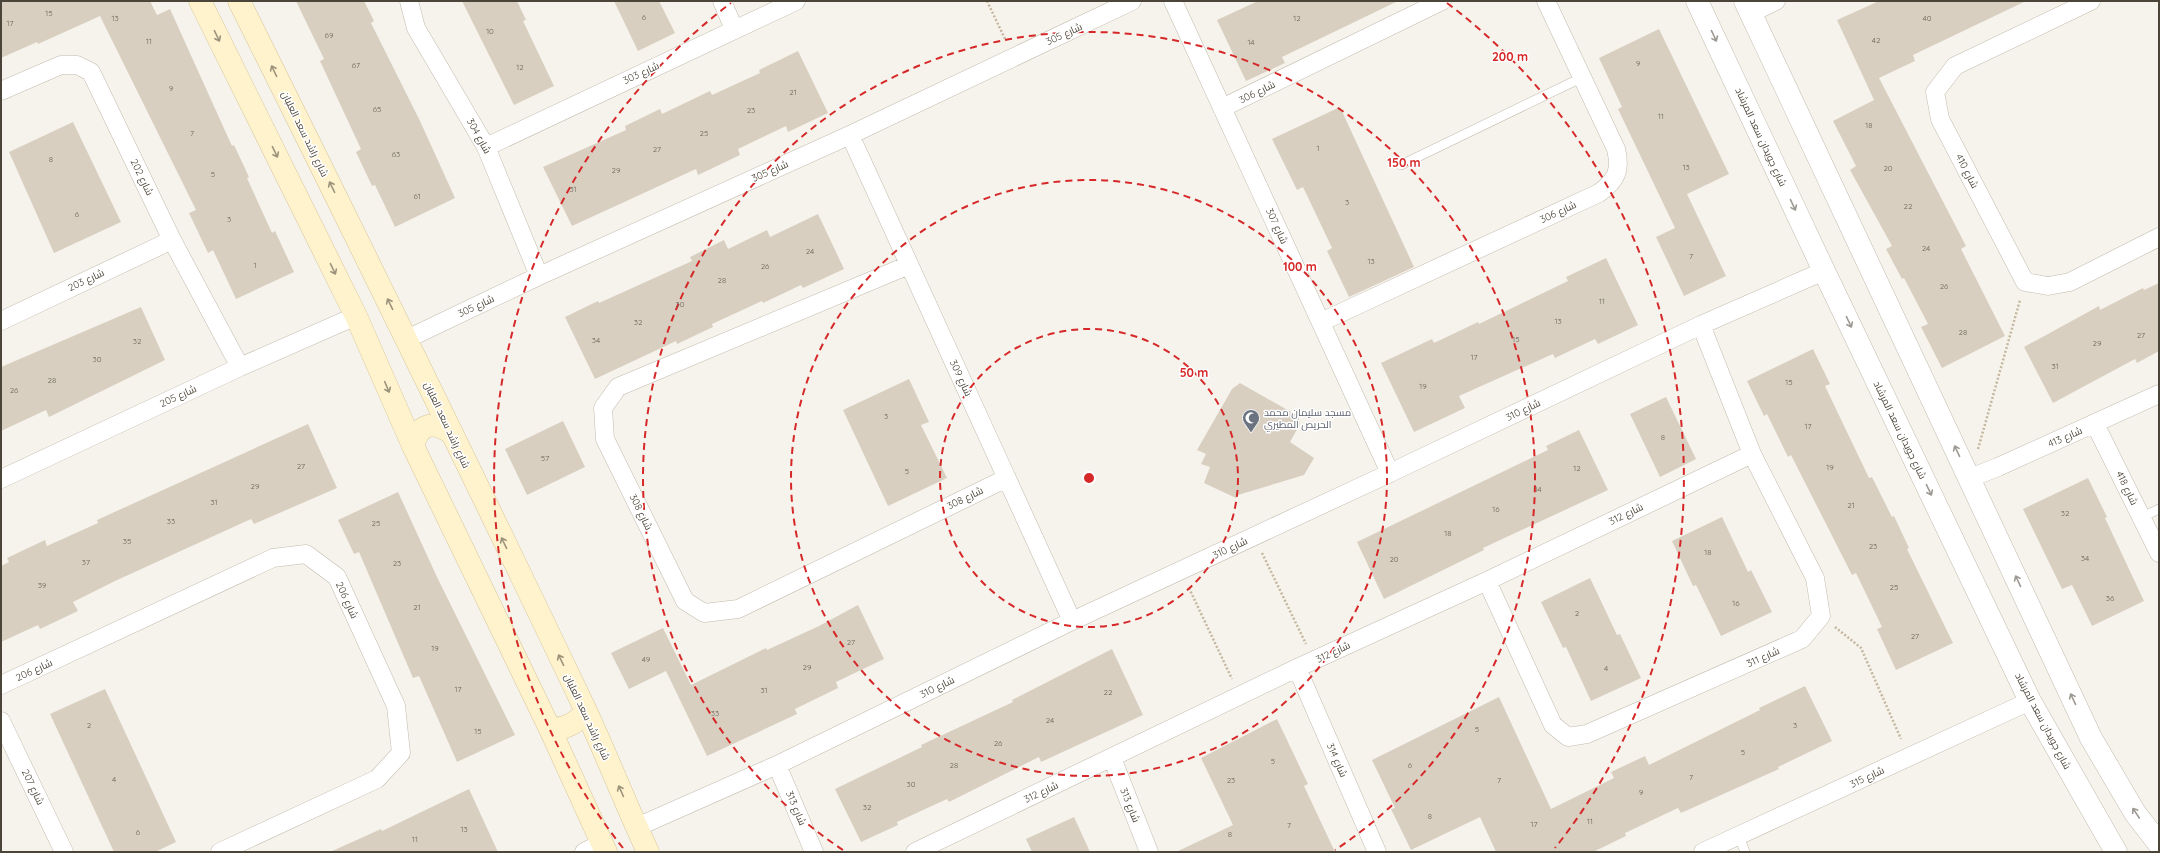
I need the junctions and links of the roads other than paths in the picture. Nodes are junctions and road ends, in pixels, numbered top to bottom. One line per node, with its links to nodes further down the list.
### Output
1 (200, 1): 26 (main road, one-way to 26)
2 (239, 1): 30 (main road, شارع راشد سعد العلبان, one-way to 2)
3 (410, 1): 19 (street, شارع 304)
4 (722, 1): 14 (street)
5 (796, 1): 14 (street, شارع 303)
6 (1132, 1): 18 (street, شارع 305)
7 (1173, 1): 17 (street, شارع 307)
8 (1442, 1): 17 (street, شارع 306)
9 (1546, 1): 15 (street, شارع 306)
10 (1697, 1): 24 (street, شارع جويدان سعد المرشاد, one-way to 24)
11 (1776, 1): 13 (street)
12 (2091, 1): 21 (street, شارع 410)
13 (1748, 7): 39 (street, one-way to 13)
14 (734, 29): 19 (street, شارع 303)
15 (1581, 78): 20 (lane); 28 (street, شارع 306)
16 (1, 91): 22 (street, شارع 202)
17 (1222, 108): 28 (street, شارع 307)
18 (850, 135): 23 (street, شارع 309); 25 (street, شارع 305)
19 (486, 147): 25 (street, شارع 304)
20 (1401, 165)
21 (2159, 237)
22 (172, 240): 27 (street, شارع 203); 31 (street, شارع 202)
23 (909, 265): 38 (street, شارع 309); 38 (street, شارع 308)
24 (1824, 271): 29 (street, شارع 310); 48 (street, شارع جويدان سعد المرشاد, one-way to 48)
25 (540, 276): 30 (street, شارع 305)
26 (356, 316): 31 (street, شارع 205); 35 (main road, one-way to 35)
27 (1, 321)
28 (1321, 322): 37 (street, شارع 307)
29 (1700, 325): 36 (street); 37 (street, شارع 310)
30 (407, 339): 34 (main road, شارع راشد سعد العلبان)
31 (240, 367): 40 (street, شارع 205)
32 (2159, 394): 33 (street, شارع 413)
33 (2095, 424): 39 (street, شارع 413); 42 (street, شارع 418)
34 (451, 433): 35 (main road); 49 (main road, شارع راشد سعد العلبان, one-way to 34)
35 (413, 446): 51 (main road)
36 (1752, 454): 44 (street, شارع 312); 44 (street, شارع 311)
37 (1390, 473): 45 (street, شارع 310)
38 (1007, 478): 45 (street, شارع 309)
39 (1970, 478): 56 (street, one-way to 39)
40 (1, 479)
41 (2159, 509): 42 (lane)
42 (2142, 517): 43 (street, شارع 418)
43 (2159, 553)
44 (1487, 581): 46 (street, شارع 312)
45 (1072, 621): 53 (street, شارع 310)
46 (1297, 668): 52 (street, شارع 312); 65 (street, شارع 314)
47 (1, 685): 60 (street, شارع 206)
48 (2030, 701): 55 (street, شارع 315); 67 (street, شارع جويدان سعد المرشاد)
49 (586, 712): 51 (main road); 54 (main road, شارع راشد سعد العلبان, one-way to 49)
50 (1, 721): 59 (street, شارع 207)
51 (550, 729): 58 (main road)
52 (1112, 758): 63 (street, شارع 312); 64 (street, شارع 313)
53 (777, 765): 54 (street, شارع 310); 62 (street, شارع 313)
54 (636, 827): 61 (main road, شارع راشد سعد العلبان)
55 (1742, 844): 57 (street, شارع 315)
56 (2159, 844)
57 (1722, 848): 66 (street, شارع 315)
58 (598, 849)
59 (64, 852)
60 (220, 852)
61 (648, 852)
62 (814, 852)
63 (915, 852)
64 (1149, 852)
65 (1377, 852)
66 (1703, 852)
67 (2116, 852)

